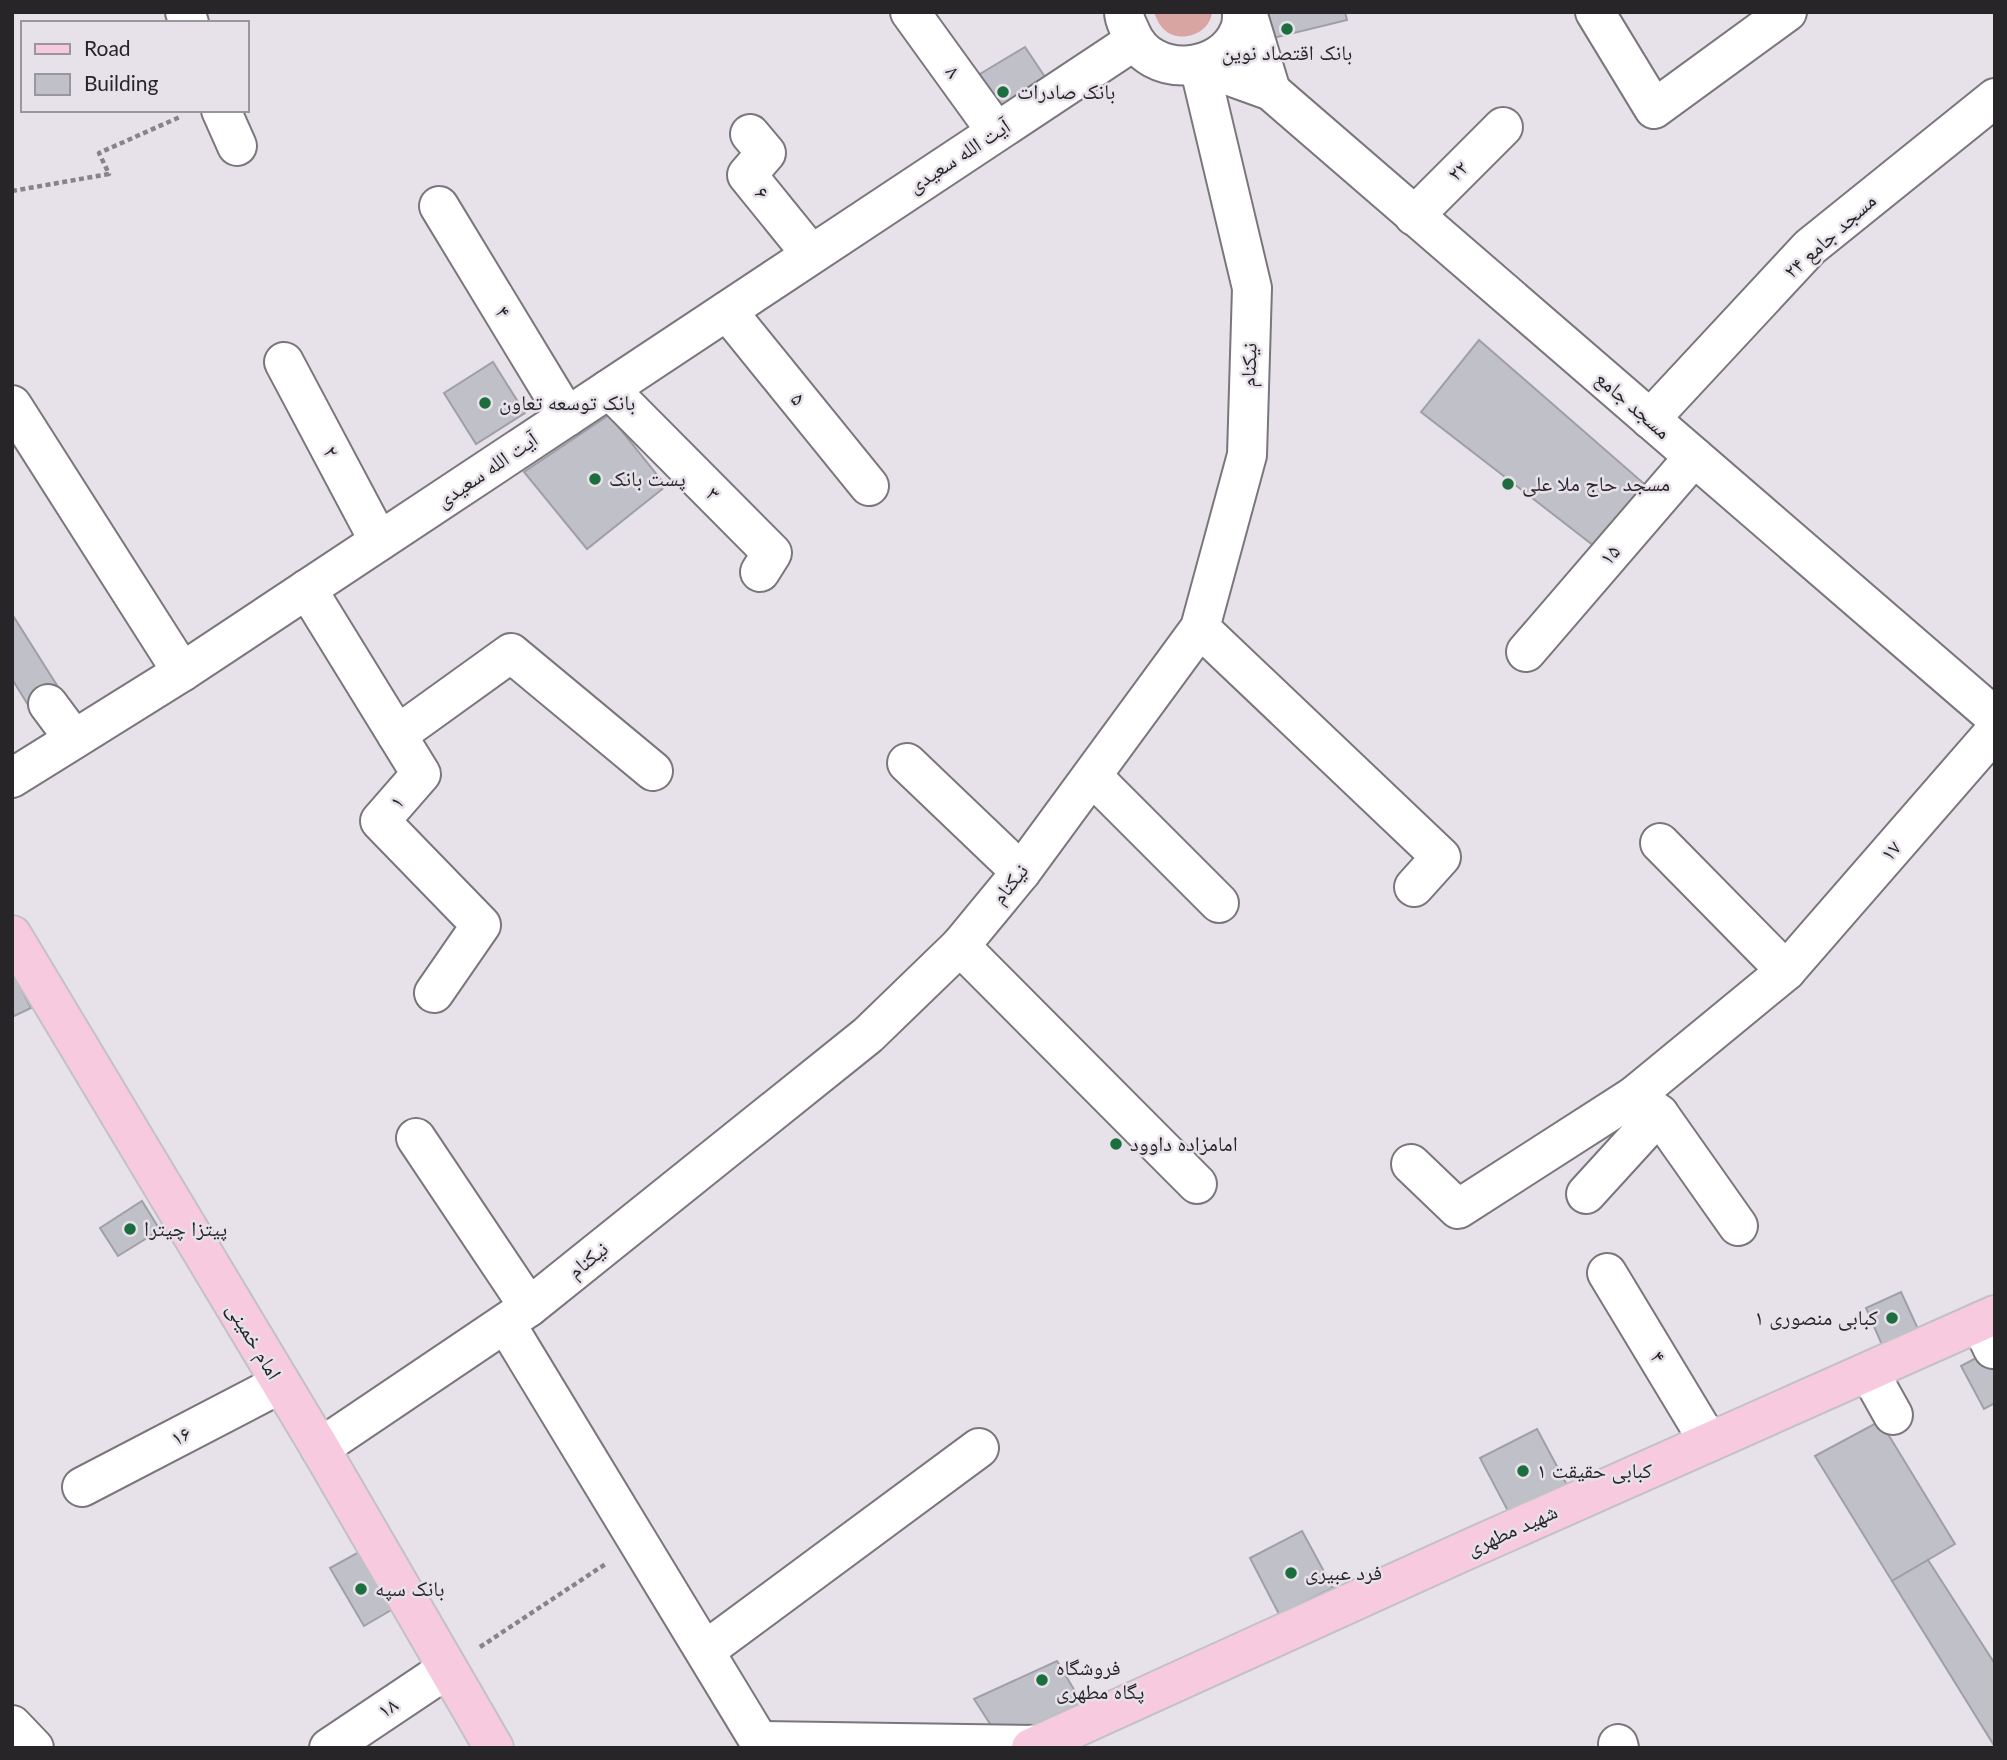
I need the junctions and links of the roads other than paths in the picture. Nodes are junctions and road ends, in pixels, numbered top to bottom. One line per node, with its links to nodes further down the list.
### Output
1 (910, 12): 10 (street, ۸)
2 (1245, 12): 6 (street); 7 (street)
3 (1595, 12): 4 (street)
4 (1787, 12)
5 (1129, 27): 6 (street); 10 (street, آیت الله سعیدی)
6 (1199, 65): 7 (street); 28 (street, نیکنام)
7 (1271, 91): 15 (street, مسجد جامع)
8 (1995, 98): 21 (street, ۲۴ مسجد جامع)
9 (222, 112): 13 (street)
10 (1014, 115): 16 (street, آیت الله سعیدی)
11 (1503, 127): 15 (street, ۲۲)
12 (750, 134): 16 (street, ۶)
13 (236, 146)
14 (439, 206): 22 (street, ۴)
15 (1414, 216): 21 (street, مسجد جامع)
16 (811, 254): 17 (street, آیت الله سعیدی)
17 (727, 311): 19 (street, آیت الله سعیدی); 24 (street, ۵)
18 (284, 362): 25 (street, ۲)
19 (609, 389): 22 (street, آیت الله سعیدی); 26 (street, ۳)
20 (12, 405): 30 (street)
21 (1650, 419): 23 (street, مسجد جامع)
22 (562, 429): 25 (street, آیت الله سعیدی)
23 (1694, 457): 29 (street, ۱۵); 32 (street, مسجد جامع)
24 (869, 486)
25 (379, 541): 27 (street, آیت الله سعیدی)
26 (760, 572)
27 (307, 589): 30 (street, آیت الله سعیدی); 34 (street, ۱)
28 (1200, 628): 38 (street, نیکنام); 42 (street)
29 (1526, 652)
30 (182, 672): 35 (street, آیت الله سعیدی)
31 (48, 704): 35 (street)
32 (1995, 717)
33 (1995, 731): 46 (street, ۱۷)
34 (397, 735): 37 (street); 47 (street, ۱)
35 (74, 739): 39 (street, آیت الله سعیدی)
36 (907, 763): 41 (street)
37 (653, 771)
38 (1092, 776): 41 (street, نیکنام); 43 (street)
39 (12, 778)
40 (1660, 842): 46 (street)
41 (1021, 872): 44 (street, نیکنام)
42 (1414, 887)
43 (1219, 903)
44 (960, 946): 51 (street); 55 (street, نیکنام)
45 (16, 948): 58 (main road, امام خمینی)
46 (1786, 971): 48 (street, ۱۷)
47 (434, 993)
48 (1646, 1105): 50 (street); 52 (street); 53 (street)
49 (416, 1138): 55 (street)
50 (1411, 1164)
51 (1197, 1184)
52 (1586, 1194)
53 (1738, 1226)
54 (1607, 1273): 60 (street, ۴)
55 (517, 1315): 61 (street, نیکنام); 64 (street)
56 (1989, 1329): 57 (main road, شهید مطهری)
57 (1869, 1372): 59 (street); 60 (main road, شهید مطهری)
58 (280, 1384): 61 (main road, امام خمینی); 63 (street, ۱۶)
59 (1893, 1415)
60 (1709, 1442): 68 (main road, شهید مطهری)
61 (320, 1448): 65 (main road, امام خمینی)
62 (979, 1448): 64 (street)
63 (82, 1487)
64 (706, 1650): 67 (street)
65 (447, 1669): 70 (street, ۱۸); 71 (main road, امام خمینی)
66 (12, 1725): 69 (street)
67 (759, 1744): 68 (street)
68 (1035, 1746)
69 (34, 1748)
70 (329, 1748)
71 (494, 1748)

